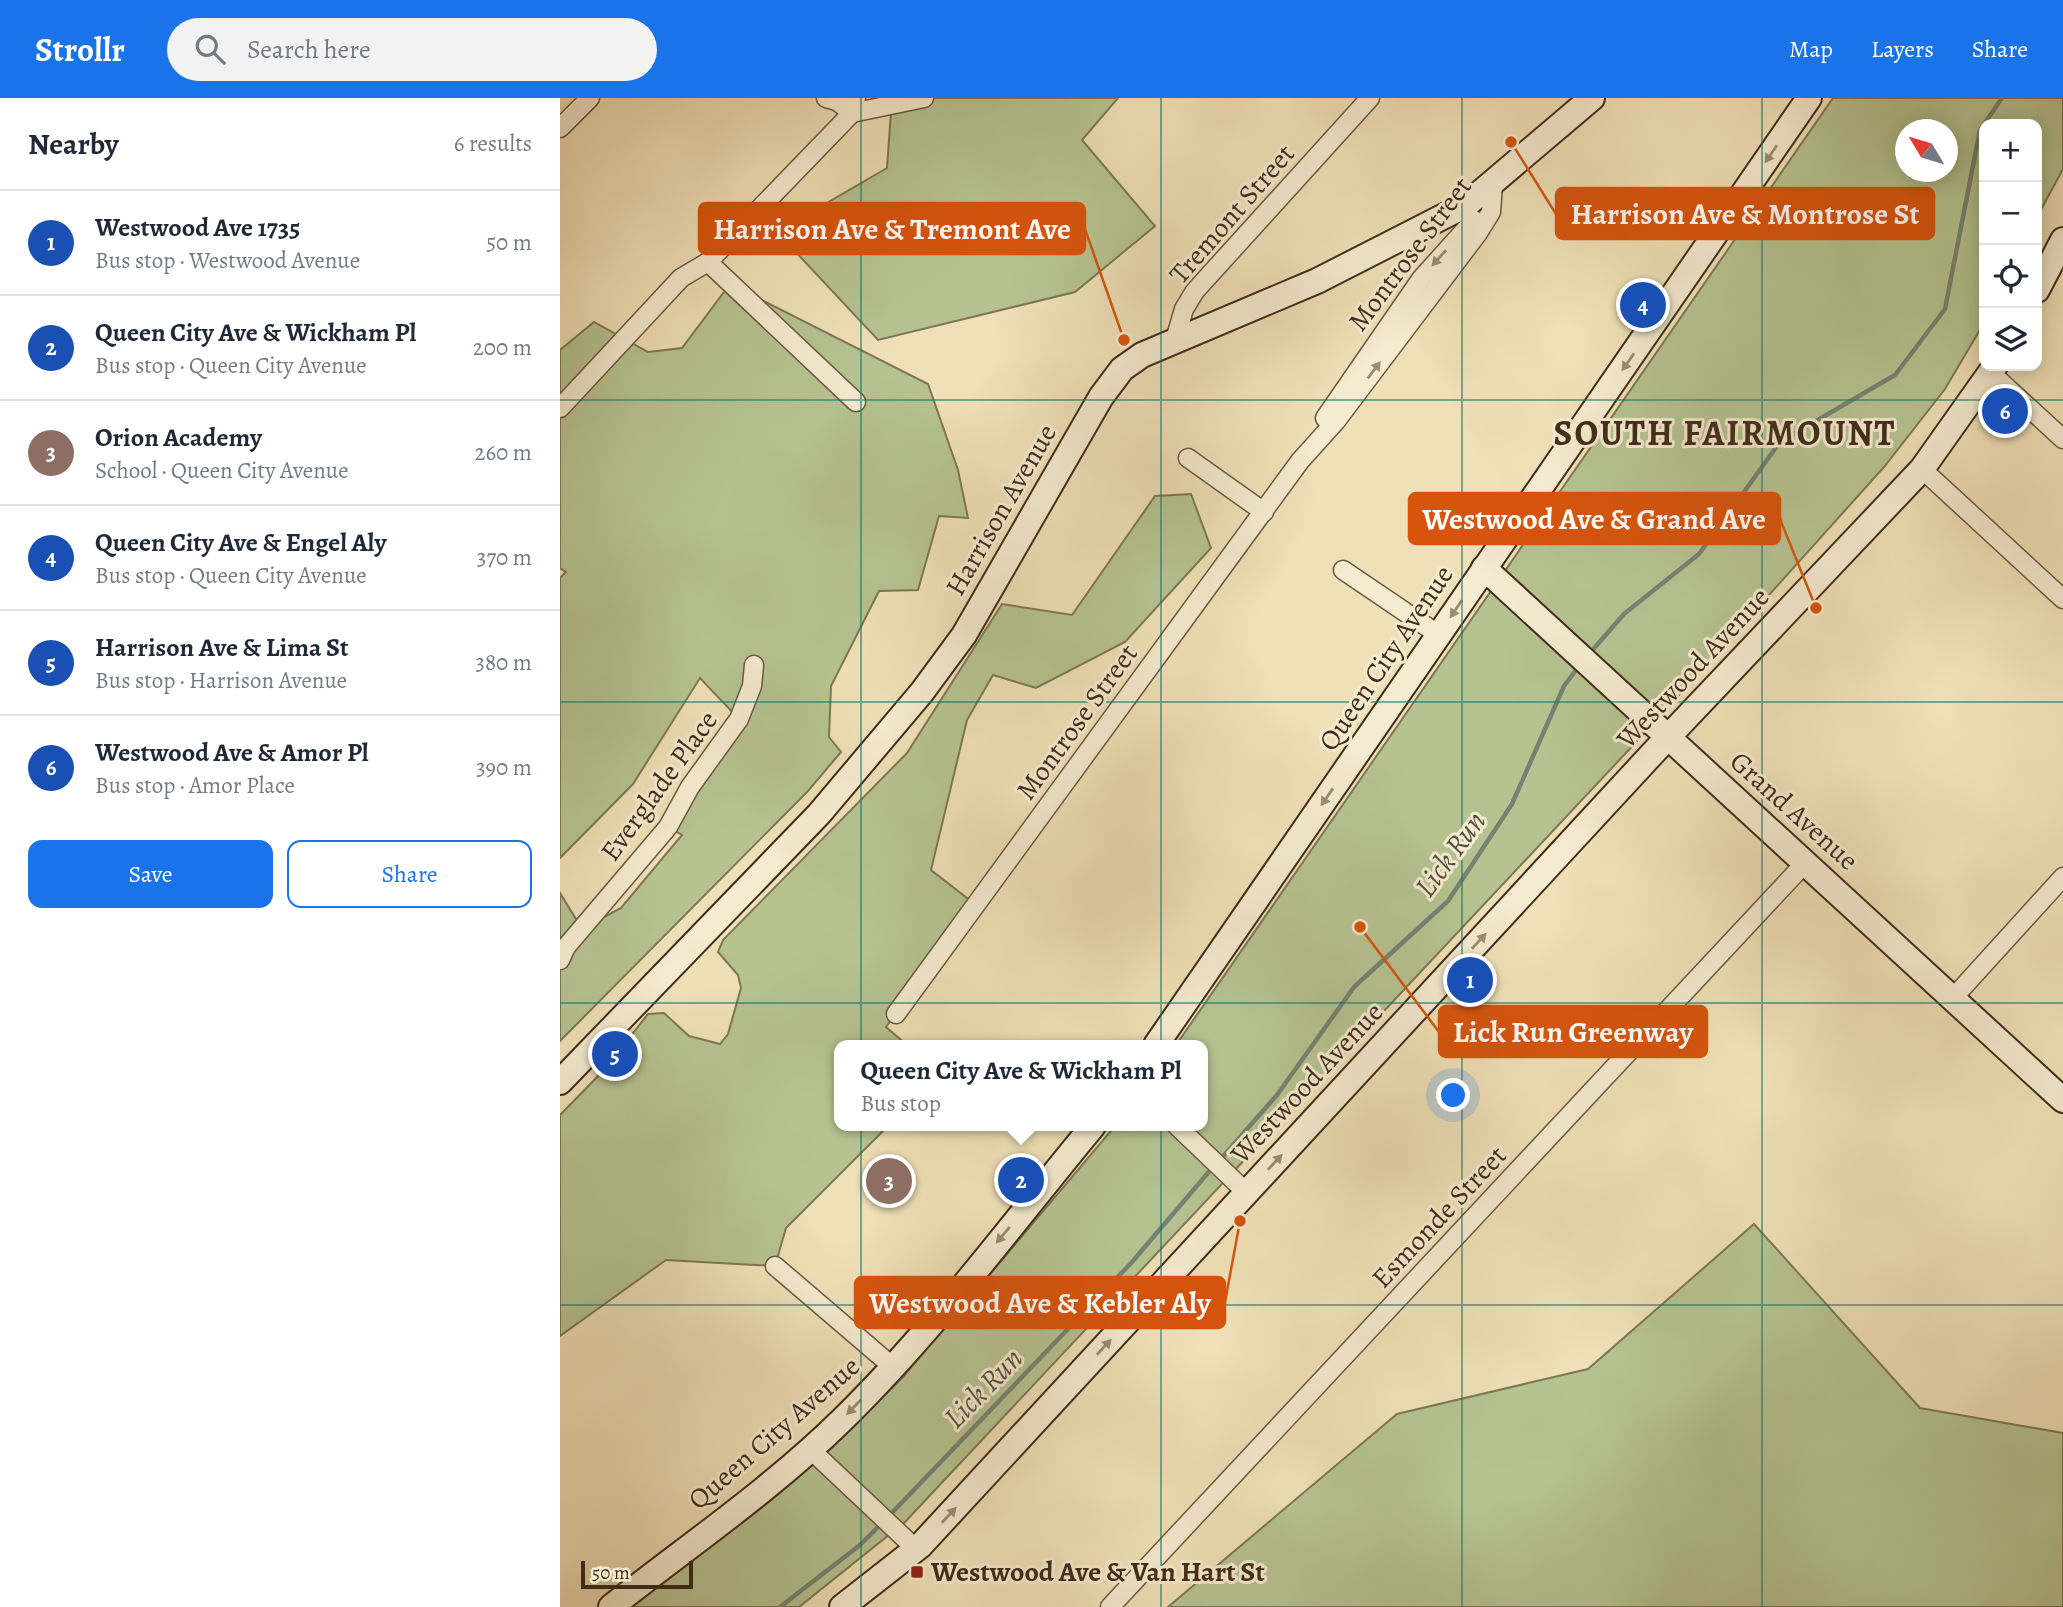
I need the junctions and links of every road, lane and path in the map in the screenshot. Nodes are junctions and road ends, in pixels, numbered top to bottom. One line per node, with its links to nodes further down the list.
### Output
1 (590, 98): 8 (street)
2 (826, 98): 7 (street)
3 (924, 98): 7 (street)
4 (1370, 98): 13 (street, Tremont Street)
5 (1592, 98): 9 (main road, Harrison Avenue)
6 (1809, 98): 22 (main road, Queen City Avenue, one-way to 22)
7 (854, 106): 11 (street)
8 (562, 122)
9 (1493, 184): 13 (main road, Harrison Avenue); 21 (street, Montrose Street)
10 (2063, 240): 12 (main road)
11 (708, 262): 16 (street); 17 (street)
12 (2042, 280)
13 (1175, 340): 34 (main road, Harrison Avenue)
14 (1992, 371): 20 (main road, Westwood Avenue)
15 (1995, 371): 18 (street)
16 (856, 402)
17 (560, 408)
18 (2063, 439)
19 (1188, 458): 21 (street)
20 (1922, 468): 24 (street); 27 (main road, Westwood Avenue)
21 (1264, 512): 32 (street, Montrose Street)
22 (1483, 568): 25 (main road, Queen City Avenue, one-way to 25); 27 (main road, Grand Avenue)
23 (1343, 570): 25 (street)
24 (2063, 599)
25 (1439, 635): 33 (main road, Queen City Avenue, one-way to 33)
26 (754, 666): 30 (street, Everglade Place)
27 (1668, 738): 28 (main road, Grand Avenue); 38 (main road, Westwood Avenue, one-way to 27)
28 (1806, 862): 31 (main road, Grand Avenue); 45 (street, Esmonde Street)
29 (2063, 877): 31 (street)
30 (560, 960)
31 (1954, 998): 35 (main road, Grand Avenue)
32 (896, 1014)
33 (1159, 1040)
34 (560, 1082)
35 (2063, 1100)
36 (1089, 1131): 40 (main road, Queen City Avenue, one-way to 40)
37 (1182, 1131): 38 (street)
38 (1247, 1193): 42 (main road, Westwood Avenue, one-way to 38)
39 (775, 1266): 40 (street)
40 (893, 1367): 41 (main road, Queen City Avenue, one-way to 41)
41 (810, 1449): 42 (street); 43 (main road, Queen City Avenue)
42 (916, 1549): 44 (main road, Westwood Avenue)
43 (611, 1607)
44 (842, 1607)
45 (1110, 1607)

